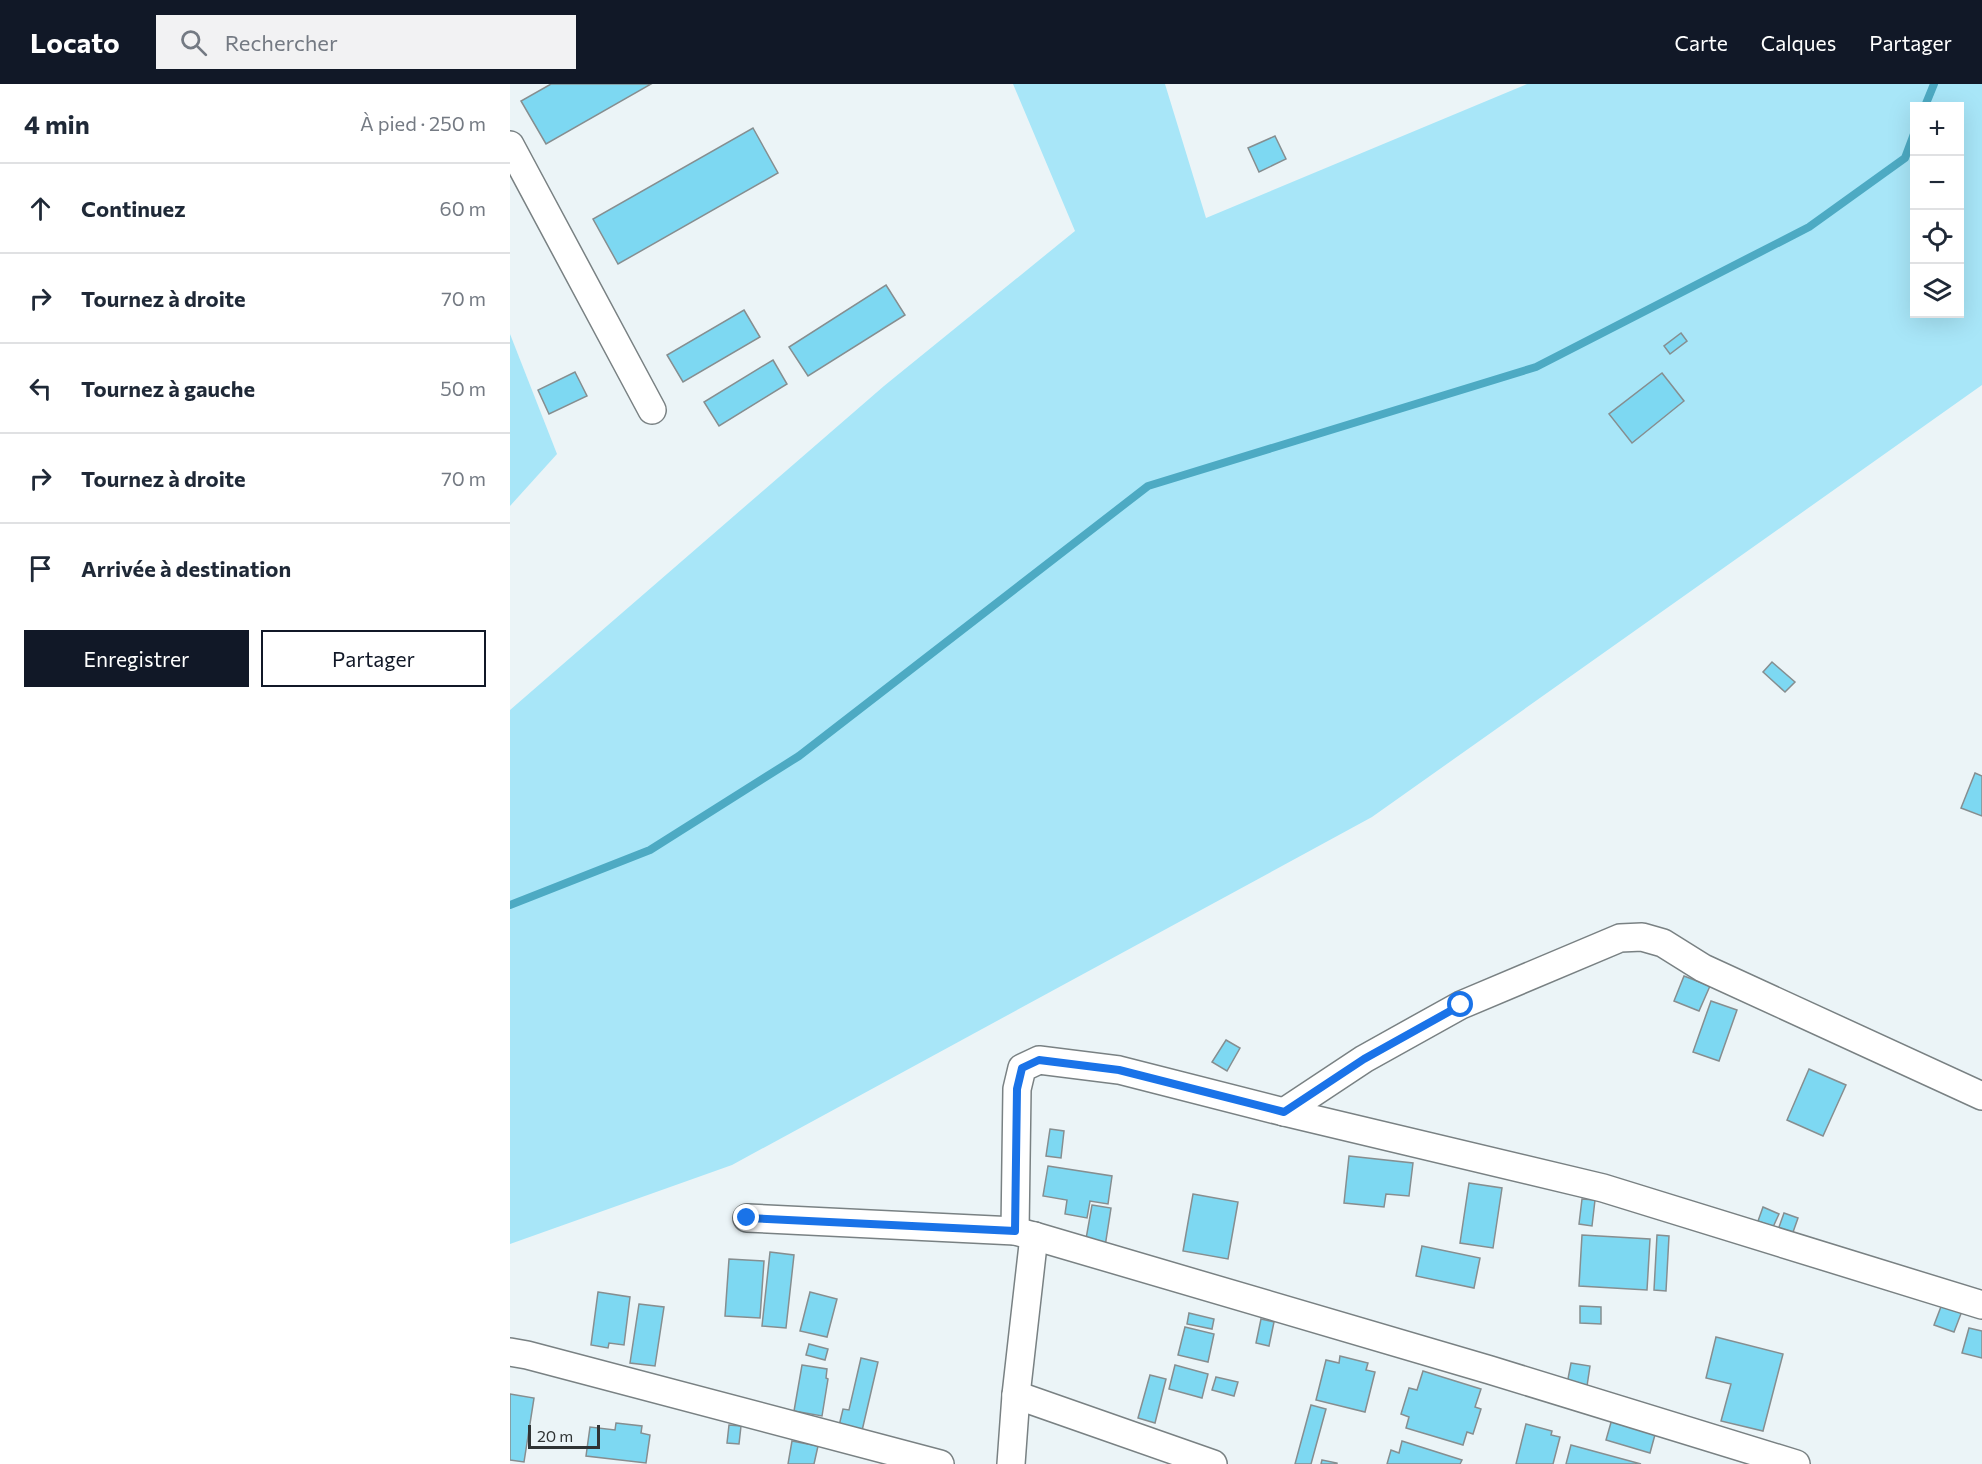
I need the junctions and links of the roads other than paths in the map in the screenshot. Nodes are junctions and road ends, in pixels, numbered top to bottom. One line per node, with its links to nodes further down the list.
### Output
1 (510, 146): 2 (street)
2 (652, 410)
3 (1982, 1096): 4 (street)
4 (1284, 1112): 6 (street); 7 (street)
5 (747, 1218): 6 (street)
6 (1024, 1233): 9 (street); 13 (street)
7 (1982, 1305)
8 (510, 1352): 10 (street)
9 (1016, 1395): 11 (street); 12 (street)
10 (940, 1464)
11 (1011, 1464)
12 (1213, 1464)
13 (1796, 1464)

